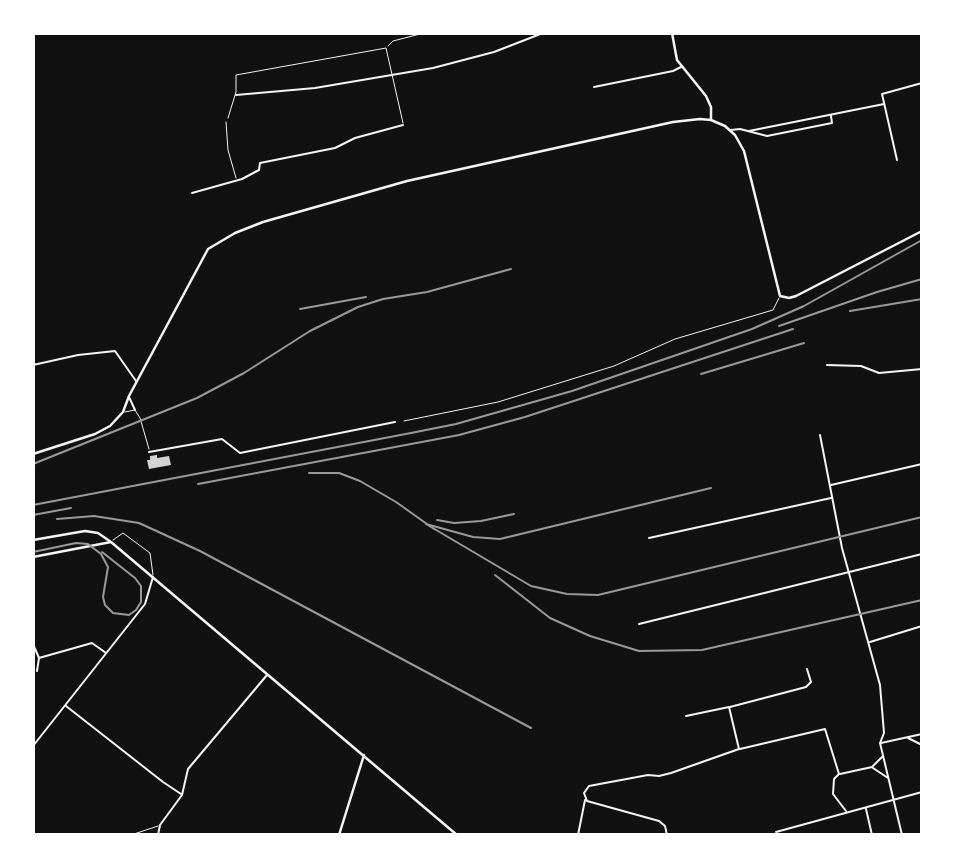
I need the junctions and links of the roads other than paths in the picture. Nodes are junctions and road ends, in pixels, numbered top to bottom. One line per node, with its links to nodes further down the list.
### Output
1 (424, 33): 4 (lane)
2 (543, 33): 6 (street)
3 (672, 33): 5 (street)
4 (386, 48): 6 (lane); 9 (lane)
5 (681, 67): 8 (street); 13 (street)
6 (392, 75): 9 (street); 15 (lane)
7 (922, 83): 10 (street)
8 (594, 87)
9 (236, 95): 12 (lane)
10 (884, 104): 11 (street); 18 (street)
11 (831, 114): 17 (street); 17 (street)
12 (228, 118)
13 (711, 120): 16 (street); 26 (street)
14 (226, 122): 19 (lane)
15 (404, 125): 19 (street)
16 (730, 130): 17 (street); 22 (street)
17 (749, 131)
18 (897, 160)
19 (237, 181): 20 (street)
20 (192, 194)
21 (922, 231): 22 (street)
22 (780, 296): 30 (lane)
23 (33, 365): 26 (street)
24 (827, 365): 25 (street)
25 (922, 369)
26 (136, 382): 27 (street)
27 (129, 396): 28 (street); 29 (street)
28 (135, 410): 29 (lane); 33 (lane)
29 (123, 412): 34 (street)
30 (404, 421)
31 (395, 422): 33 (street)
32 (820, 435): 36 (street)
33 (149, 452)
34 (33, 454)
35 (922, 464): 36 (street)
36 (830, 485): 37 (street)
37 (832, 498): 38 (street); 43 (street)
38 (649, 538)
39 (33, 540): 40 (street)
40 (111, 542): 42 (street); 44 (street); 44 (lane)
41 (922, 554): 43 (street)
42 (33, 557)
43 (849, 571): 45 (street); 47 (street)
44 (153, 577): 49 (street); 53 (street)
45 (639, 624)
46 (922, 626): 47 (street)
47 (869, 642): 59 (street)
48 (33, 644): 50 (street)
49 (106, 653): 50 (street); 54 (street)
50 (39, 658): 52 (street)
51 (807, 669): 55 (street)
52 (37, 671)
53 (268, 674): 63 (street); 69 (street)
54 (65, 705): 61 (street); 69 (street)
55 (729, 707): 56 (street); 62 (street)
56 (686, 716)
57 (922, 734): 58 (street)
58 (907, 737): 59 (street); 60 (street)
59 (880, 743): 64 (street)
60 (922, 745)
61 (33, 746)
62 (739, 749): 66 (street); 70 (street)
63 (364, 755): 79 (street); 80 (street)
64 (883, 755): 65 (street); 67 (street)
65 (872, 767): 66 (street); 67 (street)
66 (839, 774): 73 (street)
67 (889, 779): 71 (street)
68 (922, 792): 71 (street)
69 (182, 795): 74 (street)
70 (585, 799): 81 (street); 82 (street)
71 (894, 800): 72 (street); 85 (street)
72 (865, 807): 73 (street); 84 (street)
73 (846, 811): 75 (street)
74 (160, 825): 77 (lane); 78 (street)
75 (791, 827): 76 (street); 83 (street)
76 (776, 832)
77 (131, 835)
78 (158, 835)
79 (339, 835)
80 (457, 835)
81 (578, 835)
82 (667, 835)
83 (793, 835)
84 (872, 835)
85 (902, 835)

